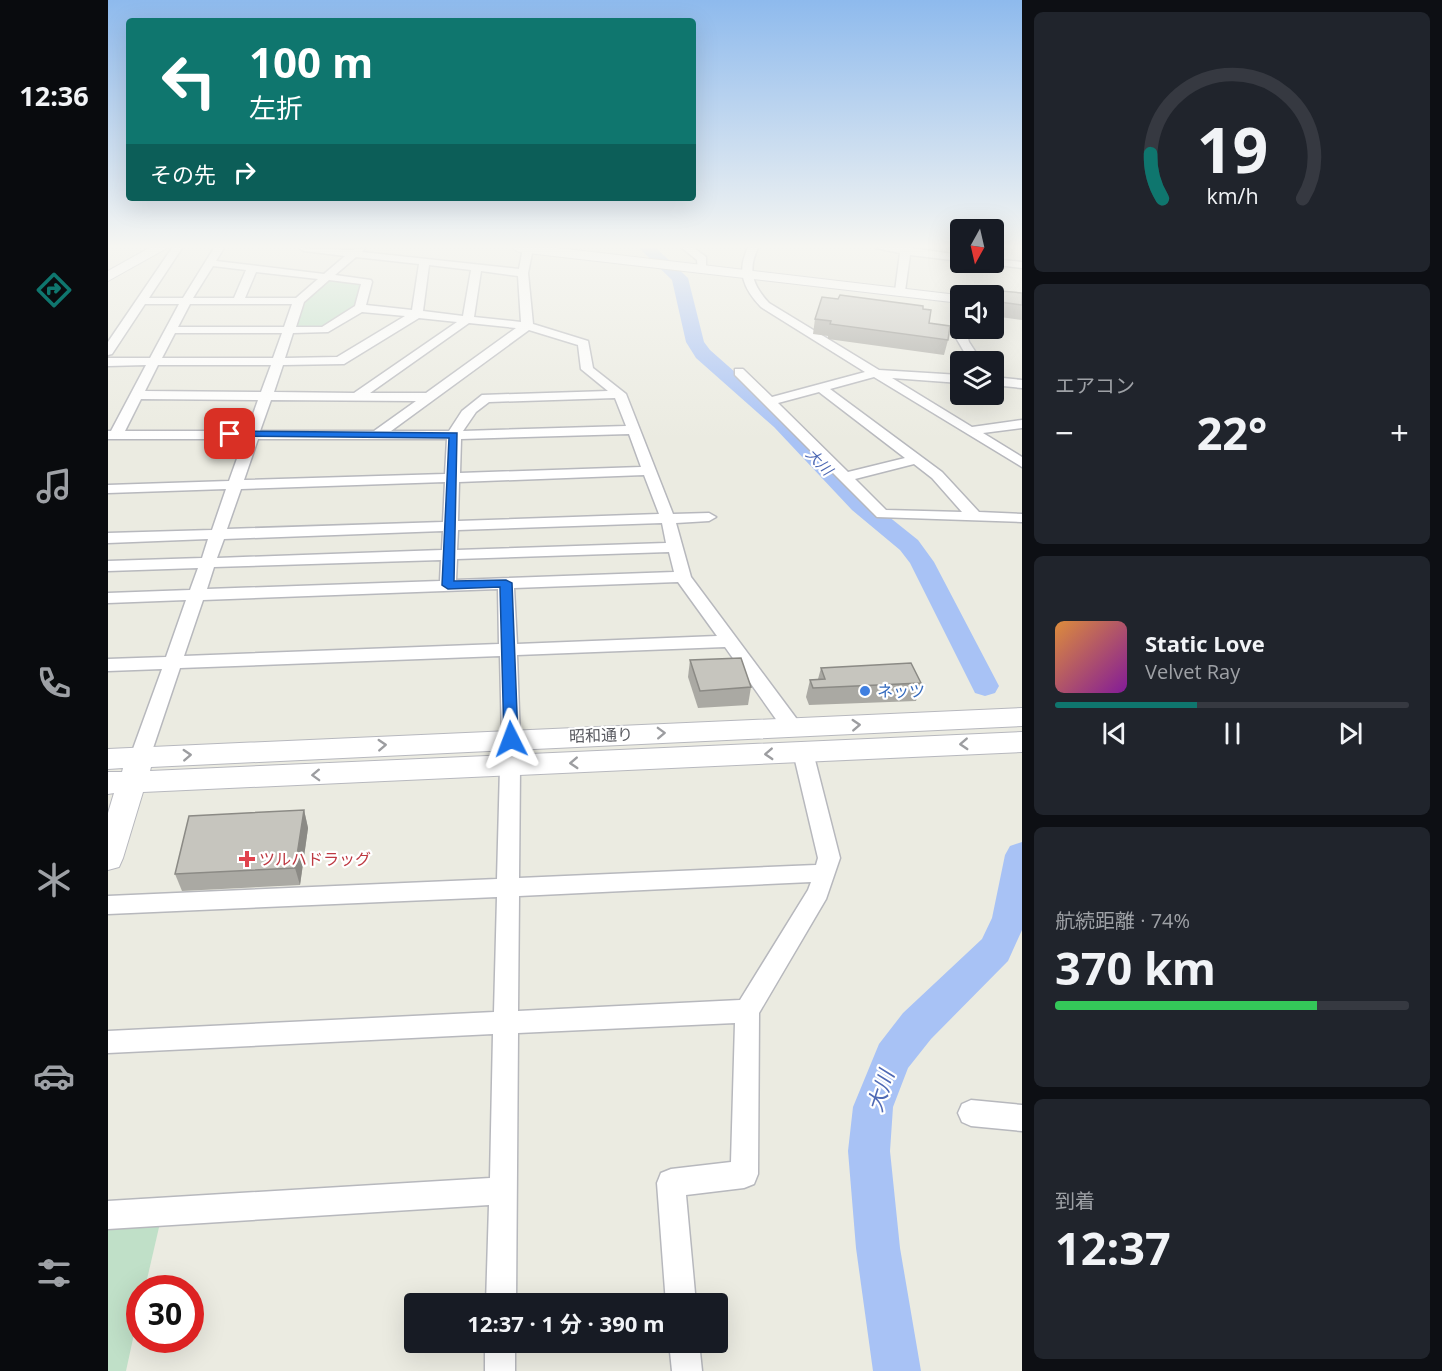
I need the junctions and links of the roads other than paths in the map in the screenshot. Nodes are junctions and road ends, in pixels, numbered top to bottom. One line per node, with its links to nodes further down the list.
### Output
1 (135, 312): 14 (street)
2 (181, 312): 12 (street)
3 (295, 312): 13 (street)
4 (353, 312): 13 (street)
5 (398, 312): 9 (street)
6 (469, 312): 10 (street)
7 (526, 312): 11 (street)
8 (776, 312): 19 (street)
9 (417, 314): 10 (street); 15 (street)
10 (468, 319): 11 (street); 27 (street)
11 (527, 326): 24 (street); 28 (street)
12 (173, 330): 13 (street); 17 (street)
13 (289, 330): 15 (street)
14 (108, 351)
15 (278, 361): 17 (street); 26 (street)
16 (108, 362): 17 (street)
17 (154, 362): 25 (street)
18 (739, 372): 29 (street)
19 (875, 373): 20 (street); 23 (street); 32 (street)
20 (950, 378)
21 (1004, 381): 22 (street)
22 (1022, 384)
23 (821, 388): 29 (street); 37 (street)
24 (620, 394): 31 (street); 36 (street)
25 (138, 395): 26 (street); 35 (street)
26 (267, 395): 27 (street); 33 (street)
27 (359, 395): 28 (street)
28 (430, 397): 34 (street)
29 (768, 402): 40 (street)
30 (1022, 424): 32 (street)
31 (635, 430): 36 (street); 39 (street)
32 (969, 431): 38 (street)
33 (253, 434): 34 (street); 35 (street); 42 (street)
34 (378, 434): 36 (street)
35 (112, 435)
36 (454, 435): 41 (street)
37 (917, 459): 40 (street); 44 (street)
38 (1022, 463)
39 (651, 471): 41 (street); 47 (street)
40 (846, 477): 44 (street)
41 (452, 478): 42 (street); 48 (street)
42 (235, 484): 43 (street); 49 (street)
43 (108, 489)
44 (974, 516): 46 (street)
45 (709, 517): 47 (street)
46 (1022, 518)
47 (668, 519): 48 (street); 51 (street)
48 (449, 525): 49 (street); 52 (street)
49 (218, 534): 50 (street); 53 (street)
50 (108, 538)
51 (675, 547): 52 (street); 55 (street)
52 (448, 555): 53 (street); 57 (street)
53 (208, 563): 54 (street); 58 (street)
54 (108, 566)
55 (683, 577): 56 (street); 60 (street)
56 (506, 583): 57 (street); 61 (street)
57 (448, 585): 58 (street)
58 (198, 594): 59 (street); 62 (street)
59 (108, 598)
60 (730, 641): 61 (street); 66 (street)
61 (507, 650): 62 (street); 65 (street)
62 (174, 663): 63 (street); 70 (street)
63 (108, 665)
64 (1022, 717): 66 (street, 昭和通り, one-way to 64)
65 (511, 739): 66 (street, 昭和通り, one-way to 66); 70 (street, 昭和通り, one-way to 65)
66 (797, 740): 67 (street, 昭和通り, one-way to 66); 69 (street, 昭和通り, one-way to 69); 72 (street)
67 (1022, 742)
68 (108, 759): 70 (street, 昭和通り)
69 (510, 767): 70 (street, 昭和通り, one-way to 70); 73 (street)
70 (127, 774): 71 (street)
71 (108, 858)
72 (825, 873): 73 (street); 75 (street)
73 (509, 887): 74 (street); 76 (street)
74 (108, 905)
75 (747, 1011): 76 (street); 83 (street)
76 (507, 1021): 77 (street); 80 (street)
77 (108, 1042)
78 (970, 1113): 79 (street)
79 (1022, 1118)
80 (501, 1191): 81 (street); 82 (street)
81 (108, 1215)
82 (501, 1293)
83 (680, 1293)
84 (500, 1353): 86 (street)
85 (685, 1353): 87 (street)
86 (500, 1371)
87 (687, 1371)

